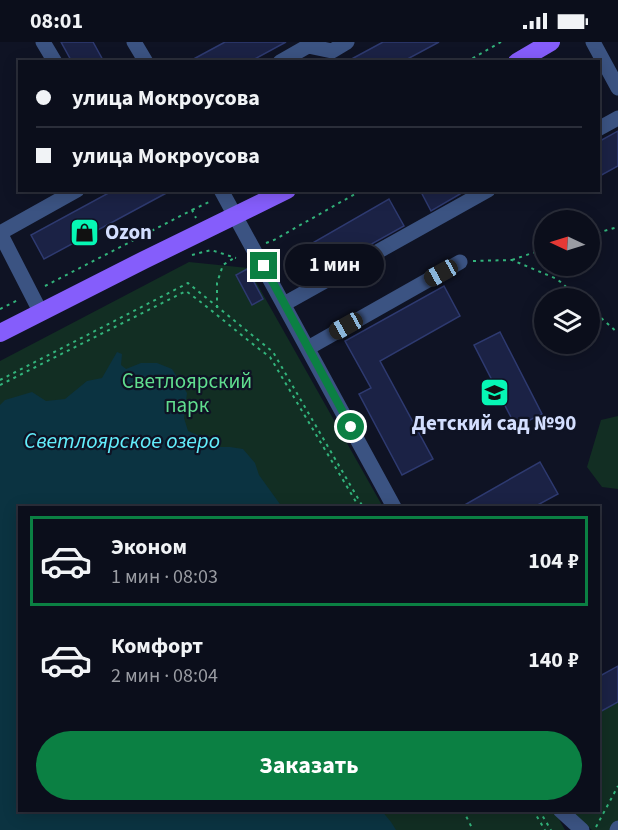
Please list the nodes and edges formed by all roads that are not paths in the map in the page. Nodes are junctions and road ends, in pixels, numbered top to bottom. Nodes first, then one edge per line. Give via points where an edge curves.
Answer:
1 (43, 42) edge
2 (134, 42) edge
3 (347, 42) edge
4 (551, 42) edge
5 (593, 42) edge
6 (318, 45) edge
7 (54, 60) edge
8 (145, 60) edge
9 (284, 60) edge
10 (520, 60) edge
11 (618, 88) edge
12 (618, 118) edge
13 (600, 128) edge
14 (74, 192) edge
15 (223, 192) edge
16 (283, 192) edge
17 (484, 192) edge
18 (236, 216) junction
19 (0, 233) edge
20 (460, 262) road end
21 (284, 304) junction
22 (41, 313) junction
23 (0, 333) edge
24 (308, 348) junction
25 (393, 506) edge
26 (562, 812) edge
27 (582, 830) edge

1 - 7 street
2 - 8 street
3 - 6 street via 332,51
4 - 10 main road
5 - 11 street
6 - 9 street via 308,46
12 - 13 street
14 - 19 street
15 - 18 street
16 - 18 main road
17 - 21 street
18 - 21 street
18 - 22 main road
19 - 22 street
20 - 24 street
21 - 24 street
22 - 23 main road
24 - 25 street
26 - 27 street

